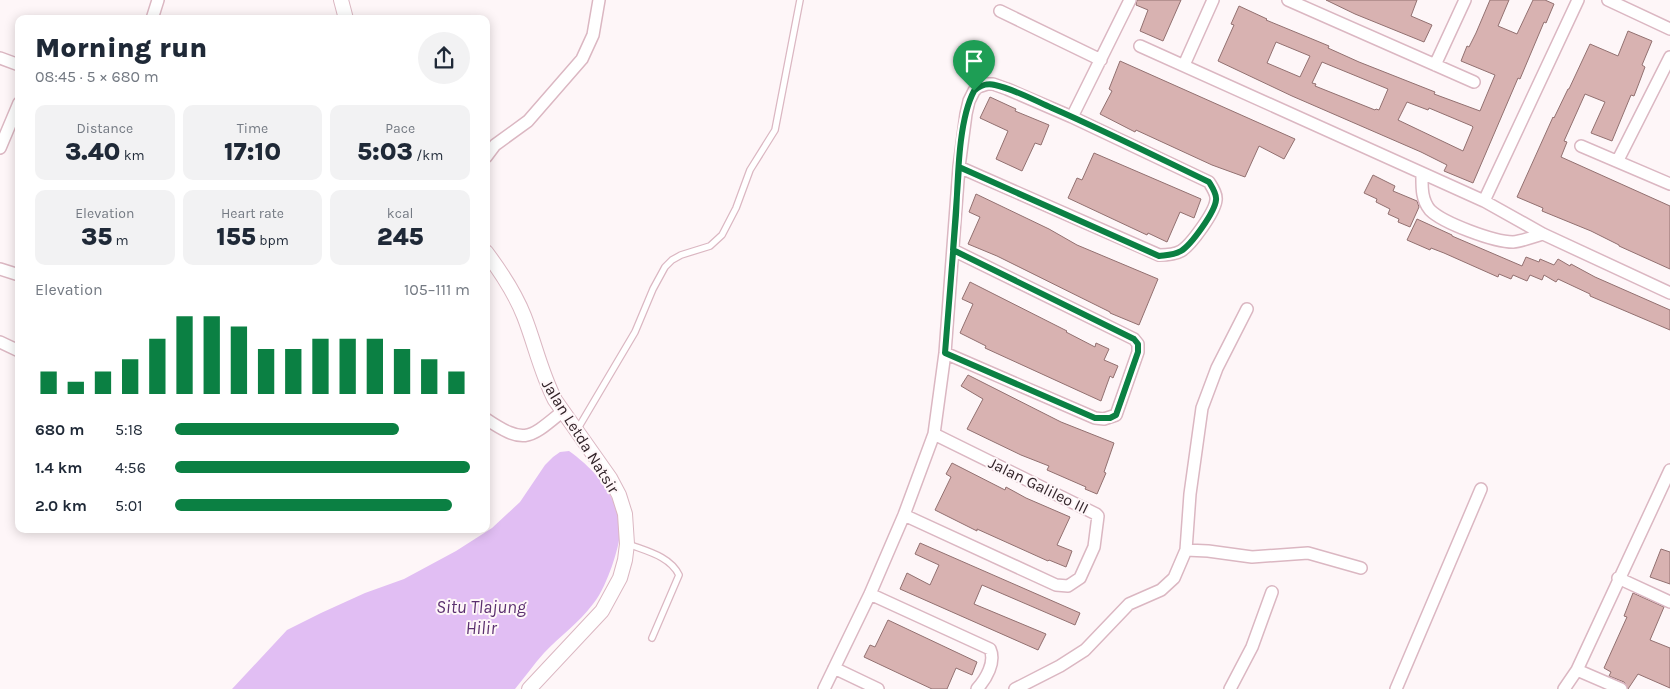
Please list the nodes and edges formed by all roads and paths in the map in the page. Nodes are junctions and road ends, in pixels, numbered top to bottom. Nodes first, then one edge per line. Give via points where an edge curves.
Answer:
1 (158, 0) edge
2 (341, 0) edge
3 (599, 0) edge
4 (800, 0) edge
5 (1130, 0) edge
6 (1213, 0) edge
7 (1288, 0) edge
8 (1465, 0) edge
9 (1578, 0) edge
10 (1608, 0) edge
11 (1000, 11) dead end
12 (153, 15) edge
13 (345, 15) edge
14 (1670, 29) edge
15 (1140, 46) dead end
16 (1670, 57) edge
17 (0, 58) edge
18 (1101, 60) junction
19 (15, 64) edge
20 (1184, 65) junction
21 (1435, 65) junction
22 (1667, 71) edge
23 (1474, 82) dead end
24 (15, 112) edge
25 (1072, 117) junction
26 (1581, 146) dead end
27 (0, 148) edge
28 (490, 152) edge
29 (1618, 160) junction
30 (959, 167) junction
31 (1422, 173) junction
32 (1670, 184) edge
33 (1484, 202) junction
34 (1543, 234) junction
35 (953, 250) junction
36 (490, 258) edge
37 (0, 269) edge
38 (15, 274) edge
39 (1670, 293) edge
40 (1247, 309) dead end
41 (0, 342) edge
42 (15, 349) edge
43 (945, 353) junction
44 (563, 411) junction
45 (490, 421) edge
46 (577, 431) junction
47 (934, 434) junction
48 (1670, 470) edge
49 (1481, 489) dead end
50 (904, 515) junction
51 (627, 544) junction
52 (1186, 550) junction
53 (1361, 568) dead end
54 (1618, 578) junction
55 (1272, 592) dead end
56 (870, 594) junction
57 (1670, 602) edge
58 (652, 638) dead end
59 (834, 668) junction
60 (1577, 670) junction
61 (529, 689) edge
62 (824, 689) edge
63 (878, 689) edge
64 (977, 689) edge
65 (1015, 689) edge
66 (1230, 689) edge
67 (1396, 689) edge
68 (1564, 689) edge
69 (1622, 689) edge

1 - 12 street
2 - 13 street
3 - 28 street via 593,35 582,59 528,121
4 - 46 lane via 775,130 750,170 736,208 722,235 710,246 672,260 665,267 635,332
5 - 18 street
6 - 20 street
7 - 21 street
8 - 21 street
9 - 33 street
10 - 14 street
11 - 18 street
15 - 20 street
16 - 22 street
17 - 19 street
18 - 25 street
20 - 31 street
21 - 23 street
22 - 29 street
24 - 27 street
25 - 30 street via 1007,88 994,84 978,87 969,101
25 - 30 street via 1209,182 1217,199 1213,210 1183,250 1159,256
26 - 29 street
29 - 32 street
30 - 35 street
31 - 33 street
31 - 34 street via 1422,193 1430,209 1443,219 1487,238 1503,241 1515,242
33 - 34 street
34 - 39 street
35 - 43 street
35 - 43 street via 1134,339 1138,352 1116,415 1104,419 1095,418
36 - 44 street, Jalan Letda Natsir via 514,295 543,376
37 - 38 street
40 - 52 street via 1217,368 1202,408
41 - 42 street
43 - 47 street
44 - 45 street via 539,431 521,437
44 - 46 street, Jalan Letda Natsir
46 - 51 street, Jalan Letda Natsir via 619,496 625,514
47 - 50 street
47 - 50 street, Jalan Galileo III via 1096,514 1094,547 1078,581 1068,586 1056,585
48 - 54 street
49 - 67 street
50 - 56 street
51 - 58 lane via 666,559 675,566 679,575
51 - 61 street, Jalan Letda Natsir via 620,578 602,611
52 - 53 street via 1252,557 1308,553
52 - 65 street via 1170,583 1151,596 1129,604 1085,650 1072,659
54 - 57 street
54 - 60 street
55 - 66 street via 1252,647
56 - 59 street
56 - 64 street via 990,649 993,660 984,682
59 - 62 street
59 - 63 street
60 - 68 street
60 - 69 street

